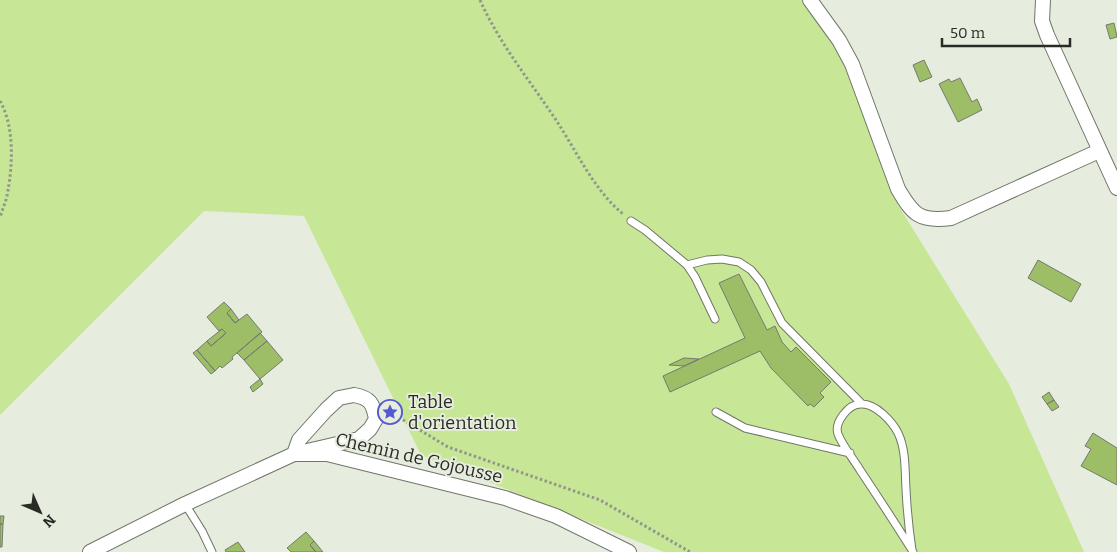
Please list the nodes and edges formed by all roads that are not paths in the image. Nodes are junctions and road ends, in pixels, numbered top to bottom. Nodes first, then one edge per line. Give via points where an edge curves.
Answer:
1 (810, 0) edge
2 (1043, 0) edge
3 (1100, 151) junction
4 (1117, 188) edge
5 (631, 221) road end
6 (687, 265) junction
7 (715, 319) dead end
8 (861, 403) junction
9 (716, 412) dead end
10 (850, 453) junction
11 (294, 454) junction
12 (184, 504) junction
13 (913, 551) edge
14 (90, 552) edge
15 (212, 552) edge
16 (630, 552) edge

1 - 3 street via 852,64 898,189 918,215 932,220 951,218
2 - 3 street via 1042,22
3 - 4 street
5 - 6 lane
6 - 7 lane
6 - 8 lane via 722,259 739,262 751,270 761,282 782,323
8 - 10 lane via 853,406 838,424 838,434
8 - 13 lane via 891,422 899,435 904,455
9 - 10 lane via 744,428
10 - 13 lane
11 - 11 street via 359,439 376,419 374,406 365,397 339,398 299,440
11 - 12 street, Chemin de Gojousse
11 - 16 street, Chemin de Gojousse via 327,454 505,498 556,516
12 - 14 street, Chemin de Gojousse
12 - 15 lane

